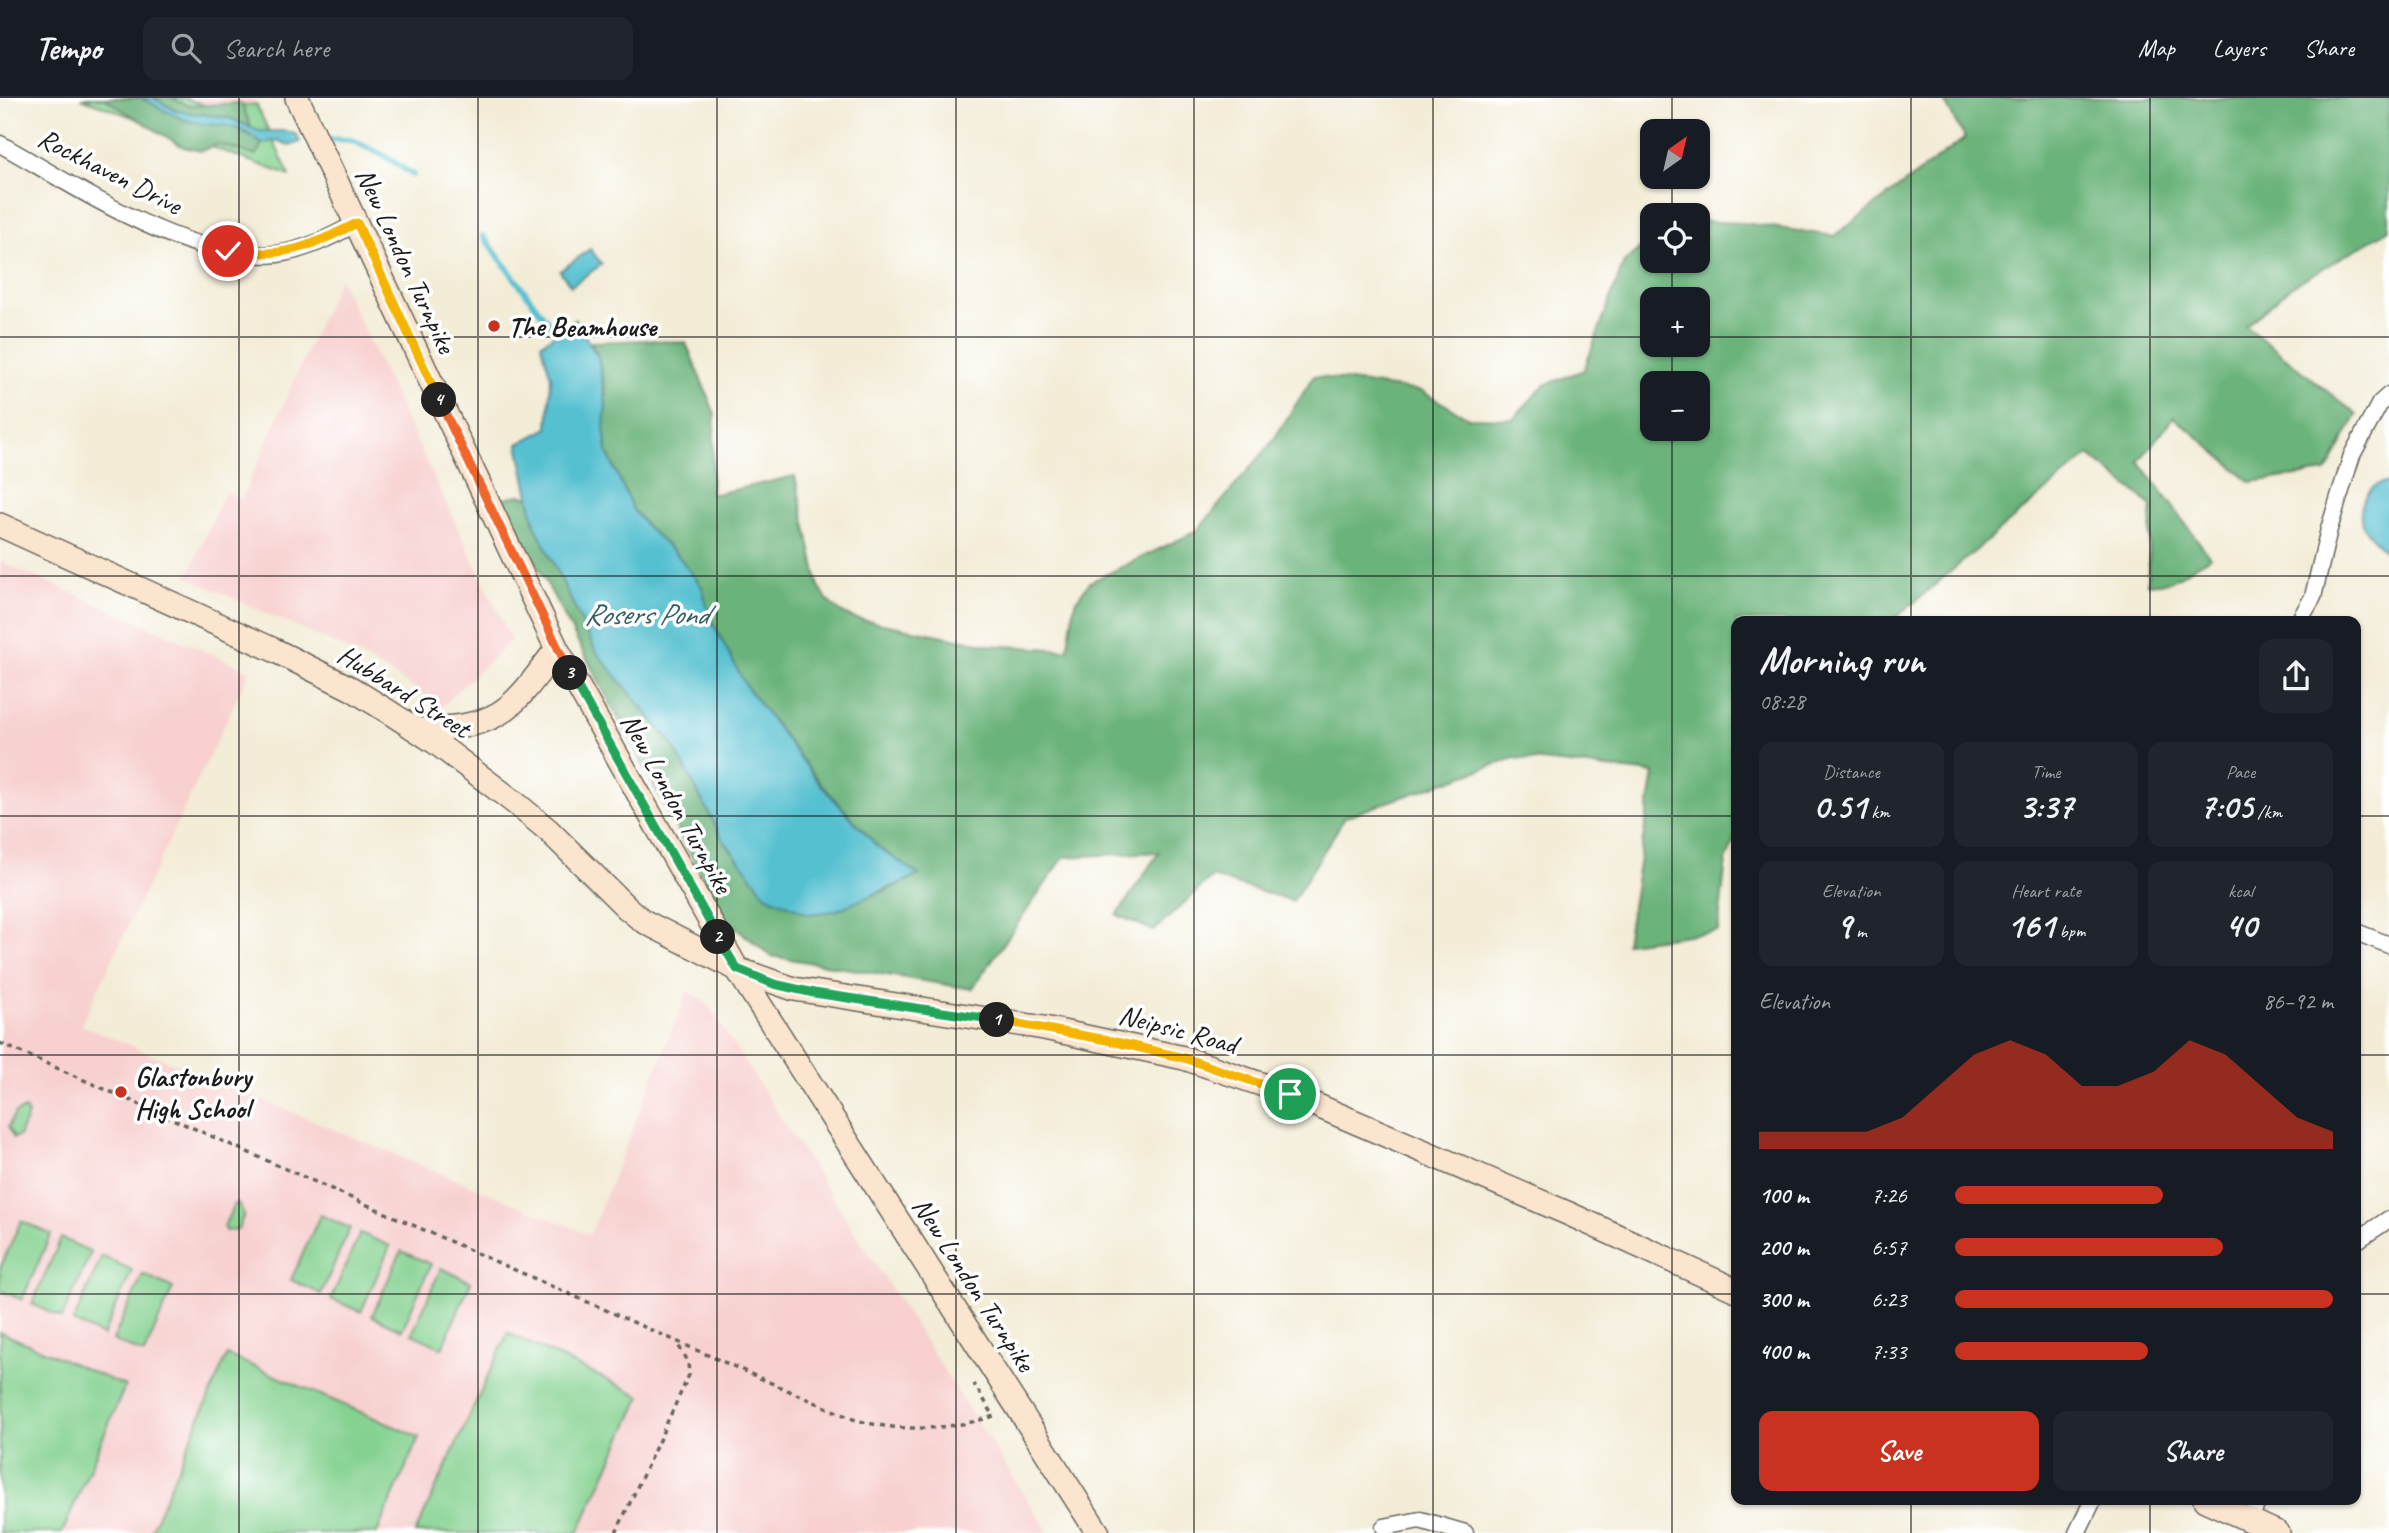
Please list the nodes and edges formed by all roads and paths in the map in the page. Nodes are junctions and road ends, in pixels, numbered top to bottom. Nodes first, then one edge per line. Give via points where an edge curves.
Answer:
1 (301, 108) edge
2 (0, 144) edge
3 (357, 223) junction
4 (2389, 395) edge
5 (0, 525) edge
6 (2302, 616) edge
7 (557, 649) junction
8 (418, 730) junction
9 (2361, 934) edge
10 (2389, 945) edge
11 (737, 969) junction
12 (0, 1043) edge
13 (2389, 1219) edge
14 (2361, 1238) edge
15 (1731, 1288) edge
16 (673, 1340) junction
17 (974, 1384) dead end
18 (2091, 1505) edge
19 (2229, 1505) edge
20 (2253, 1510) edge
21 (1384, 1527) dead end
22 (616, 1533) edge
23 (1098, 1533) edge
24 (1465, 1533) edge
25 (2077, 1533) edge
26 (2278, 1533) edge

1 - 3 street, New London Turnpike
2 - 3 street, Rockhaven Drive via 135,218 228,251 294,251
3 - 7 street, New London Turnpike
4 - 6 street via 2352,455 2313,597
5 - 8 street, Hubbard Street via 313,669
7 - 8 street via 498,714 463,726
7 - 11 street, New London Turnpike
8 - 11 street, Hubbard Street via 548,830 643,921
9 - 10 street
11 - 15 street, Neipsic Road via 794,989 1044,1028 1194,1061 1290,1094
11 - 23 street, New London Turnpike
12 - 16 path
13 - 14 street
16 - 17 path via 837,1413 883,1426 913,1429 994,1416
16 - 22 path via 685,1353 689,1375
18 - 25 street
19 - 20 street
20 - 26 street
21 - 24 street via 1420,1520

